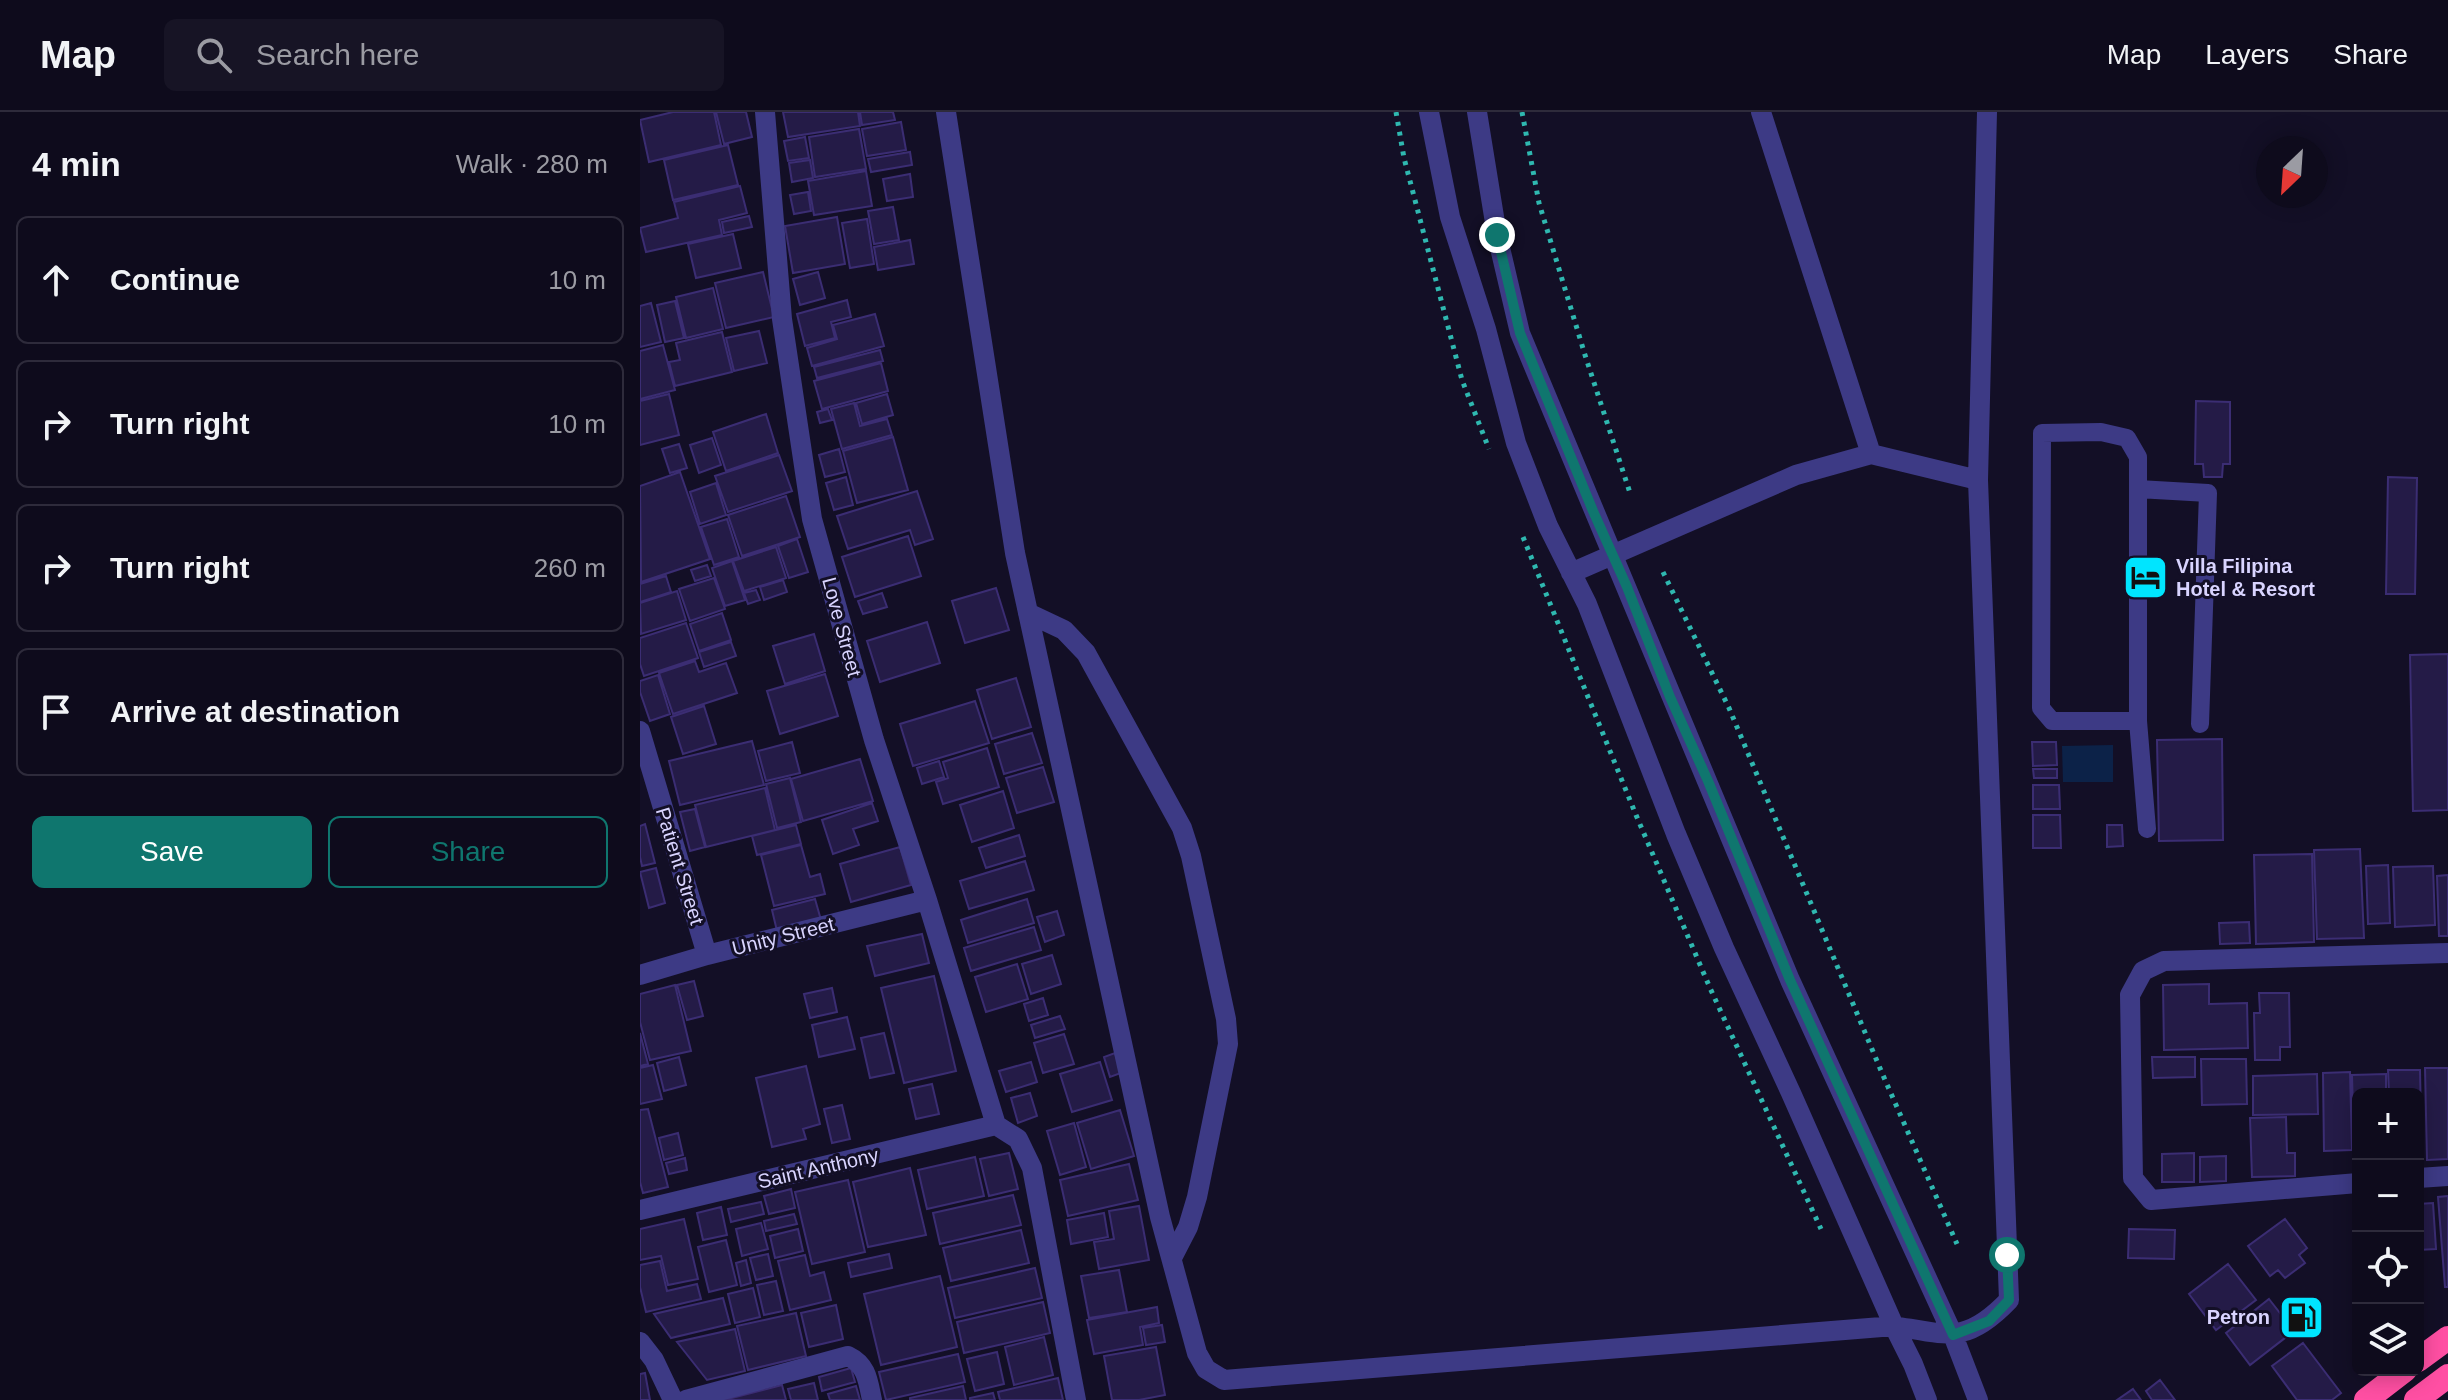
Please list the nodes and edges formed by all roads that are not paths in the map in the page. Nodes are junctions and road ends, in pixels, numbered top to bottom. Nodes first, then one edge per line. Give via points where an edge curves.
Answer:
1 (765, 112) edge
2 (946, 112) edge
3 (1429, 112) edge
4 (1477, 112) edge
5 (1761, 112) edge
6 (1987, 112) edge
7 (1871, 454) junction
8 (1978, 480) junction
9 (2138, 489) junction
10 (1613, 555) junction
11 (1571, 573) junction
12 (1028, 613) junction
13 (2138, 721) junction
14 (2200, 724) dead end
15 (640, 731) edge
16 (2147, 829) dead end
17 (927, 900) junction
18 (2448, 953) edge
19 (707, 955) junction
20 (640, 975) edge
21 (996, 1125) junction
22 (2448, 1176) edge
23 (2424, 1178) edge
24 (2352, 1183) edge
25 (640, 1210) edge
26 (1172, 1258) junction
27 (1894, 1326) junction
28 (1953, 1335) junction
29 (2448, 1338) edge
30 (640, 1342) edge
31 (2424, 1356) edge
32 (2397, 1376) edge
33 (2448, 1376) edge
34 (673, 1400) edge
35 (686, 1400) edge
36 (872, 1400) edge
37 (1076, 1400) edge
38 (1927, 1400) edge
39 (1978, 1400) edge
40 (2366, 1400) edge
41 (2416, 1400) edge

1 - 17 street, Love Street via 782,319 812,519 874,740
2 - 12 street
3 - 11 street via 1450,217 1516,443
4 - 10 street via 1520,333
5 - 7 street
6 - 8 street
7 - 8 street
7 - 10 street via 1796,475
8 - 28 street via 2009,1300 1989,1321
9 - 13 lane
9 - 13 lane via 2138,457 2127,438 2101,432 2042,433 2041,708 2052,721
9 - 14 lane via 2208,493
10 - 11 street
10 - 28 street via 1790,980
11 - 27 street via 1724,948
12 - 26 street
12 - 26 street via 1064,630 1086,653 1182,828 1191,856 1228,1044 1197,1197
13 - 16 lane
15 - 19 street, Patient Street
17 - 19 street, Unity Street
17 - 21 street, Love Street
18 - 24 street via 2164,961 2143,971 2130,995 2133,1178 2151,1200
19 - 20 street, Unity Street
21 - 25 street, Saint Anthony
21 - 37 street via 1018,1139 1032,1168
22 - 23 street
26 - 27 street via 1197,1353 1206,1369 1224,1380
27 - 28 street
27 - 38 street
28 - 39 street
29 - 31 highway
30 - 34 street
32 - 40 highway
33 - 41 highway
35 - 36 street via 848,1356 865,1371

